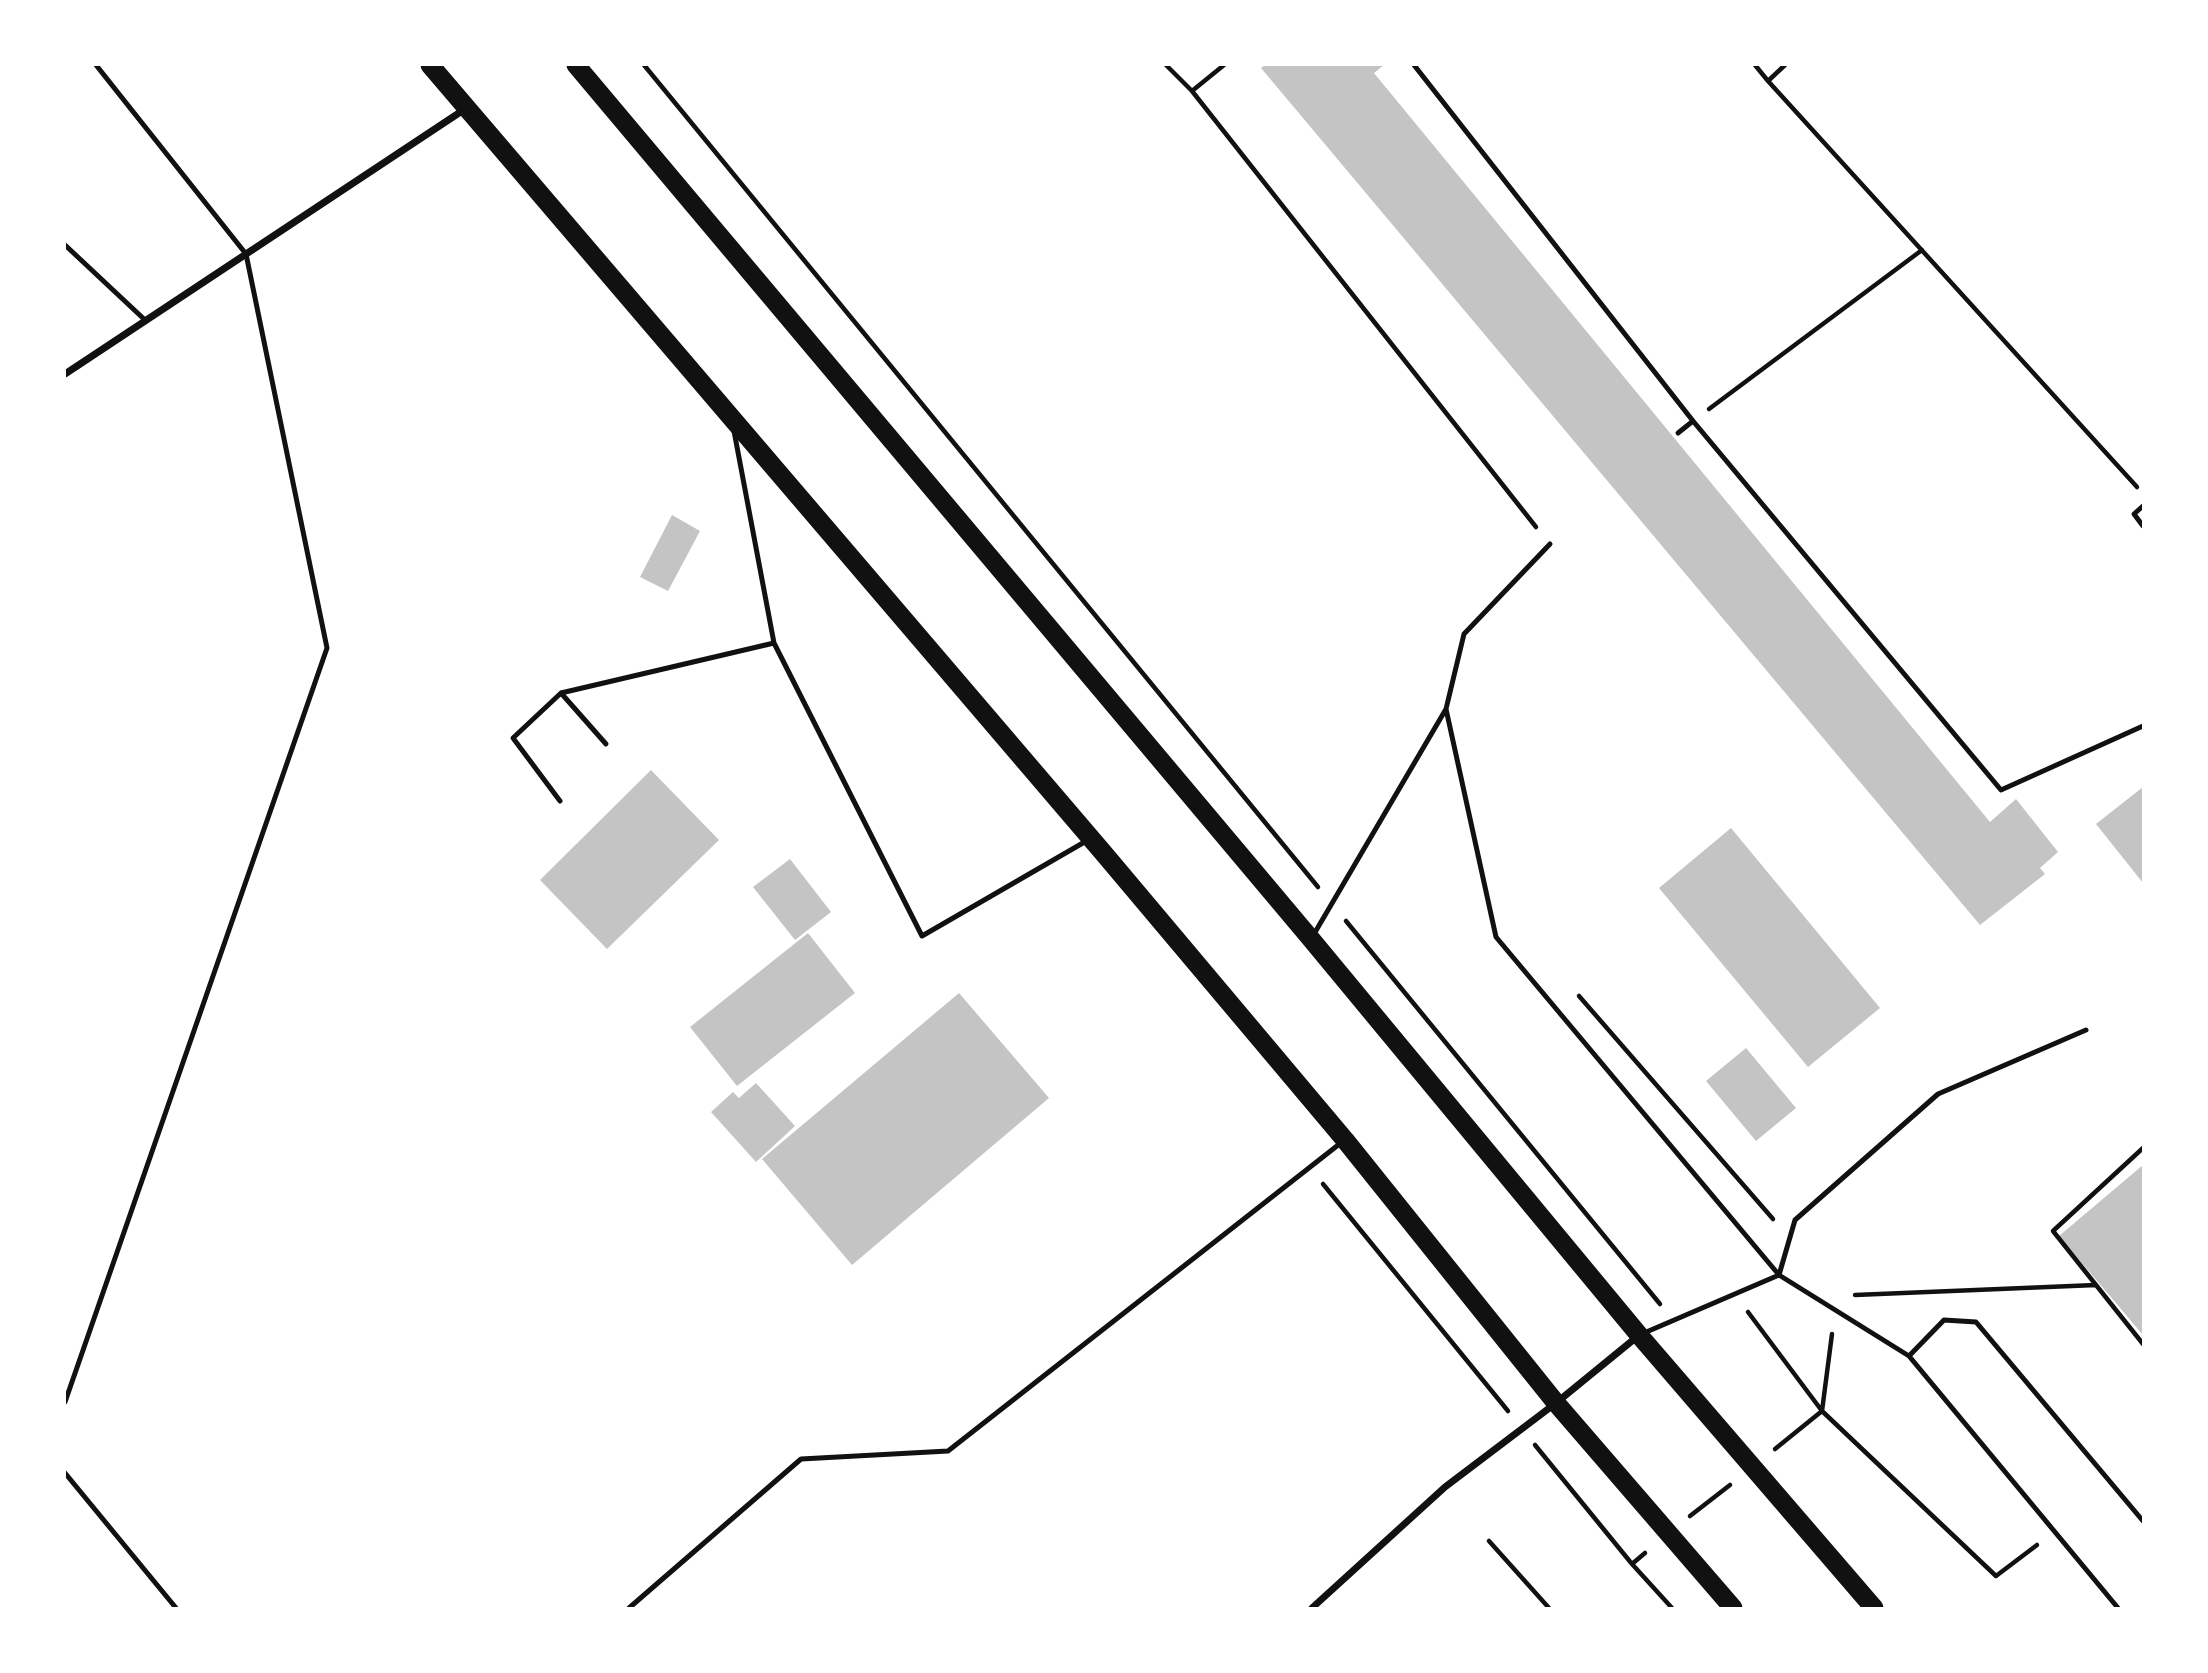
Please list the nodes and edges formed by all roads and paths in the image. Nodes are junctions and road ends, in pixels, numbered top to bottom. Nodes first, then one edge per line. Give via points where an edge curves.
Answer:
1 (96, 65) edge
2 (430, 65) edge
3 (576, 65) edge
4 (644, 65) edge
5 (1166, 65) edge
6 (1224, 65) edge
7 (1414, 65) edge
8 (1755, 65) edge
9 (1785, 65) edge
10 (1768, 81) junction
11 (1192, 90) junction
12 (466, 109) junction
13 (65, 245) edge
14 (1922, 250) junction
15 (246, 254) junction
16 (145, 320) junction
17 (65, 374) edge
18 (732, 419) junction
19 (1693, 421) junction
20 (1678, 433) dead end
21 (2143, 494) edge
22 (2143, 506) edge
23 (2143, 526) edge
24 (1550, 544) joint
25 (774, 643) junction
26 (561, 693) junction
27 (1446, 709) junction
28 (2143, 726) edge
29 (606, 744) dead end
30 (560, 801) dead end
31 (1091, 839) junction
32 (1332, 903) junction
33 (1311, 939) junction
34 (2086, 1030) dead end
35 (1345, 1140) junction
36 (2143, 1148) edge
37 (1309, 1167) junction
38 (1779, 1276) junction
39 (1835, 1311) junction
40 (1673, 1321) junction
41 (1639, 1335) junction
42 (2143, 1344) edge
43 (1909, 1356) junction
44 (65, 1402) edge
45 (1556, 1403) junction
46 (1522, 1429) junction
47 (65, 1473) edge
48 (2143, 1521) edge
49 (2054, 1531) junction
50 (1489, 1541) dead end
51 (1632, 1564) dead end
52 (176, 1608) edge
53 (629, 1608) edge
54 (1312, 1608) edge
55 (1549, 1608) edge
56 (1733, 1608) edge
57 (1874, 1608) edge
58 (2118, 1608) edge

1 - 15 lane
2 - 12 highway
3 - 33 highway
4 - 32 path
5 - 11 path
6 - 11 path
7 - 19 lane
8 - 10 path
9 - 10 path
10 - 14 path
11 - 24 path
12 - 15 street
12 - 18 highway
13 - 16 lane
14 - 19 path
14 - 21 path
15 - 16 street
15 - 44 lane via 327,648
16 - 17 street
18 - 25 lane
18 - 31 highway
19 - 20 lane
19 - 28 lane via 2001,790
22 - 23 lane via 2134,514
24 - 27 lane via 1464,634
25 - 26 lane
25 - 31 lane via 922,936
26 - 29 lane
26 - 30 lane via 513,738
27 - 32 lane
27 - 38 lane via 1496,937
31 - 35 highway
32 - 33 lane
32 - 40 path
33 - 41 highway
34 - 38 lane via 1938,1094 1795,1220
35 - 37 lane
35 - 45 highway
36 - 42 path via 2053,1231
37 - 46 path
37 - 53 lane via 947,1451 801,1460
38 - 39 lane
38 - 40 lane
39 - 43 lane
39 - 49 path via 1822,1411 1996,1576
40 - 41 lane
41 - 45 street
41 - 57 highway
43 - 48 lane via 1944,1320 1976,1321
43 - 49 lane
45 - 46 street
45 - 56 highway
46 - 51 path
46 - 54 street via 1445,1487
47 - 52 lane
49 - 58 lane
50 - 55 path

